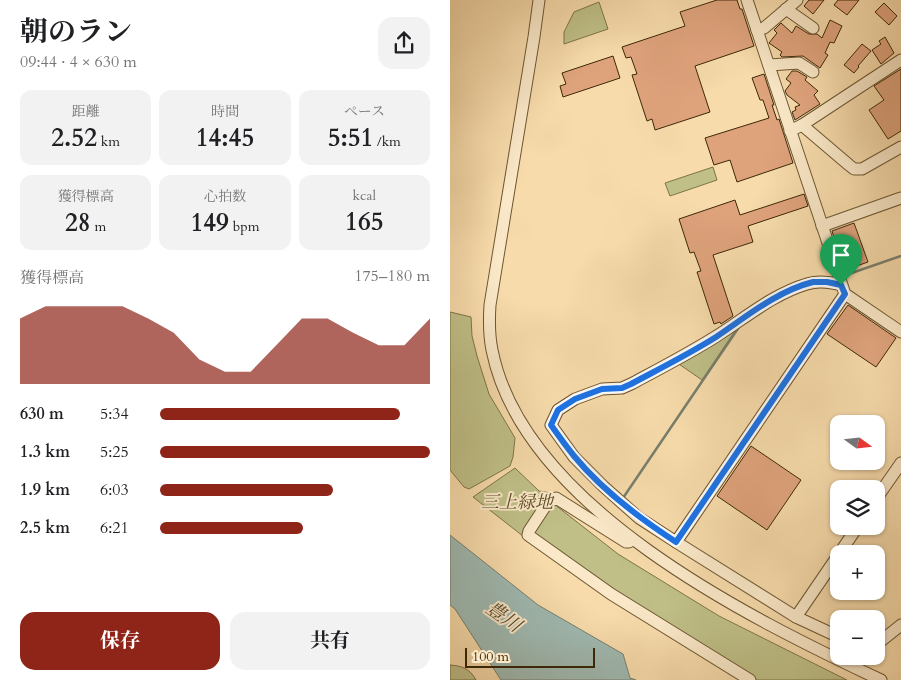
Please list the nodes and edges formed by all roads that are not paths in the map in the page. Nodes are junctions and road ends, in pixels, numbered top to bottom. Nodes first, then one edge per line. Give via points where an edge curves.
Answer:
1 (539, 0) edge
2 (747, 0) edge
3 (797, 0) edge
4 (786, 9) junction
5 (812, 28) dead end
6 (757, 30) junction
7 (901, 60) edge
8 (769, 66) junction
9 (813, 72) dead end
10 (802, 125) junction
11 (790, 131) junction
12 (901, 147) edge
13 (901, 198) edge
14 (822, 226) junction
15 (843, 289) junction
16 (901, 332) edge
17 (901, 463) edge
18 (885, 486) edge
19 (633, 540) junction
20 (676, 542) junction
21 (830, 567) edge
22 (796, 618) junction
23 (901, 625) edge
24 (830, 633) edge
25 (885, 638) edge
26 (750, 680) edge
27 (881, 680) edge

1 - 19 street via 490,304 492,351 514,410 538,448 582,495
2 - 6 street
3 - 4 street
4 - 5 street
4 - 6 street
6 - 8 street
7 - 10 street
8 - 9 street via 799,63
8 - 11 street
10 - 11 street
10 - 12 street via 857,169
11 - 14 street
13 - 14 street
14 - 15 street
15 - 16 street
15 - 20 street
15 - 20 street via 820,281 805,284 767,302 714,338 631,384 586,394 558,410 551,425 574,457 640,518
17 - 18 street
19 - 26 street via 626,542 556,498 548,502 528,535 610,594
19 - 27 street via 698,584 778,629
20 - 22 street
21 - 22 street
22 - 24 street
23 - 25 street

